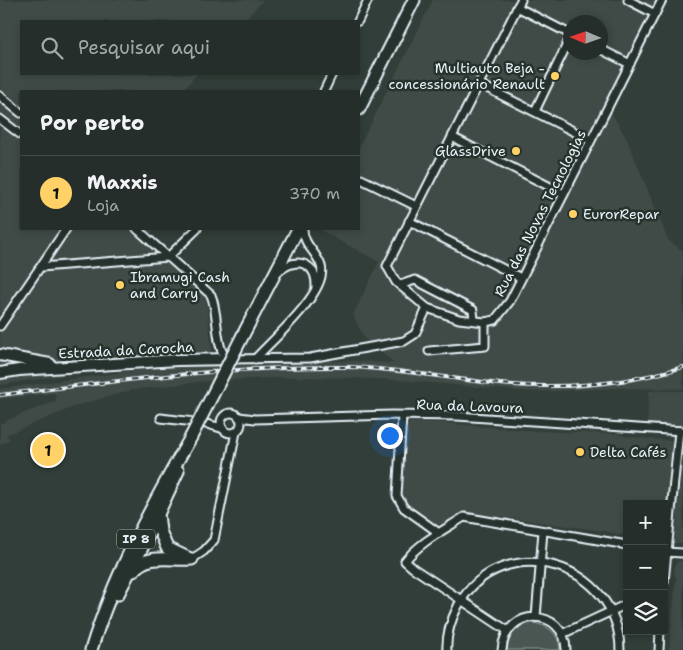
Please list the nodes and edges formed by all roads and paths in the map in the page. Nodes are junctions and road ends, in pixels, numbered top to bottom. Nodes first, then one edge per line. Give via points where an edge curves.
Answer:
1 (368, 0) edge
2 (414, 0) edge
3 (628, 0) edge
4 (662, 0) edge
5 (519, 3) edge
6 (655, 14) junction
7 (358, 20) edge
8 (563, 30) edge
9 (563, 53) edge
10 (608, 53) edge
11 (630, 64) junction
12 (332, 75) edge
13 (479, 84) junction
14 (324, 90) edge
15 (0, 96) edge
16 (360, 107) edge
17 (20, 112) edge
18 (535, 112) junction
19 (0, 119) edge
20 (20, 134) edge
21 (452, 137) junction
22 (591, 140) junction
23 (361, 179) dead end
24 (564, 194) junction
25 (416, 206) junction
26 (409, 221) junction
27 (65, 230) edge
28 (138, 230) edge
29 (196, 230) edge
30 (297, 230) edge
31 (303, 230) edge
32 (168, 257) junction
33 (41, 267) junction
34 (273, 276) junction
35 (521, 278) junction
36 (400, 285) junction
37 (316, 290) junction
38 (427, 308) junction
39 (474, 320) junction
40 (486, 322) junction
41 (0, 326) edge
42 (429, 352) dead end
43 (0, 355) edge
44 (22, 359) junction
45 (234, 359) junction
46 (255, 359) junction
47 (0, 361) edge
48 (66, 368) junction
49 (19, 370) junction
50 (0, 373) edge
51 (402, 416) junction
52 (239, 417) junction
53 (161, 418) dead end
54 (222, 419) junction
55 (255, 419) junction
56 (210, 424) junction
57 (241, 425) junction
58 (222, 428) junction
59 (681, 431) edge
60 (236, 432) junction
61 (228, 433) junction
62 (232, 449) junction
63 (153, 516) junction
64 (543, 531) junction
65 (439, 533) junction
66 (140, 542) junction
67 (623, 545) edge
68 (666, 545) edge
69 (668, 552) edge
70 (165, 553) junction
71 (683, 553) edge
72 (192, 559) joint
73 (541, 562) junction
74 (125, 582) junction
75 (461, 600) junction
76 (623, 606) edge
77 (612, 611) junction
78 (536, 617) junction
79 (508, 631) junction
80 (562, 634) junction
81 (660, 635) edge
82 (92, 648) edge
83 (446, 650) edge
84 (502, 650) edge
85 (566, 650) edge
86 (620, 650) edge
87 (659, 650) edge

1 - 7 street
2 - 16 main road
3 - 6 street
4 - 6 street, Rua das Novas Tecnologias
5 - 8 street
5 - 13 street
6 - 11 street, Rua das Novas Tecnologias
9 - 18 street
10 - 11 street
11 - 22 street, Rua das Novas Tecnologias
12 - 14 street
13 - 18 street
13 - 21 street
15 - 17 street
18 - 22 street
19 - 20 street
21 - 24 street
21 - 25 street
22 - 24 street, Rua das Novas Tecnologias
23 - 25 street
24 - 35 street, Rua das Novas Tecnologias
25 - 26 street
26 - 35 street
26 - 36 street via 387,266
27 - 33 street
28 - 32 street
29 - 32 street
30 - 34 main road, IP 8
31 - 37 street via 306,244 321,266
32 - 33 street
32 - 45 street via 210,295 223,353
33 - 41 street
34 - 37 street via 292,263 305,264 314,274
34 - 63 main road, IP 8, bridge via 165,483
35 - 40 street, Rua das Novas Tecnologias via 510,301 495,320
36 - 38 street
36 - 39 street via 415,280 473,310
37 - 46 street via 307,304
38 - 39 street via 459,319
38 - 46 street via 415,334 404,341 317,357
39 - 40 street
40 - 42 street via 485,346
43 - 44 street
44 - 48 street
44 - 49 street
45 - 46 street
45 - 48 street, Estrada da Carocha
47 - 49 street
48 - 49 street, Estrada da Carocha
49 - 50 street, Estrada da Carocha
51 - 55 street, Rua da Lavoura
51 - 59 street, Rua da Lavoura via 457,416
51 - 65 street via 398,496 404,508
52 - 54 street via 231,413
52 - 55 street
52 - 57 street
53 - 56 street
54 - 56 street
54 - 58 street
55 - 57 street
56 - 58 street
57 - 60 street
58 - 61 street
59 - 68 street
60 - 61 street
60 - 62 street
61 - 62 street
62 - 72 street via 214,540
63 - 66 main road, IP 8
63 - 70 main road
64 - 65 street via 464,517
64 - 67 street
64 - 73 street
65 - 75 street via 405,561
66 - 70 main road via 151,539
66 - 74 main road, IP 8
66 - 82 main road, IP 8 via 110,594
69 - 71 street
70 - 72 main road
70 - 74 main road via 137,566
73 - 75 street via 518,564 496,571 483,578
73 - 77 street via 563,567 583,578 600,593
73 - 78 street
74 - 82 main road, IP 8
75 - 79 street
75 - 83 street via 449,628
76 - 77 street
77 - 80 street
77 - 86 street
78 - 79 street via 523,619
78 - 80 street via 554,624
79 - 84 street
80 - 85 street
81 - 87 street

